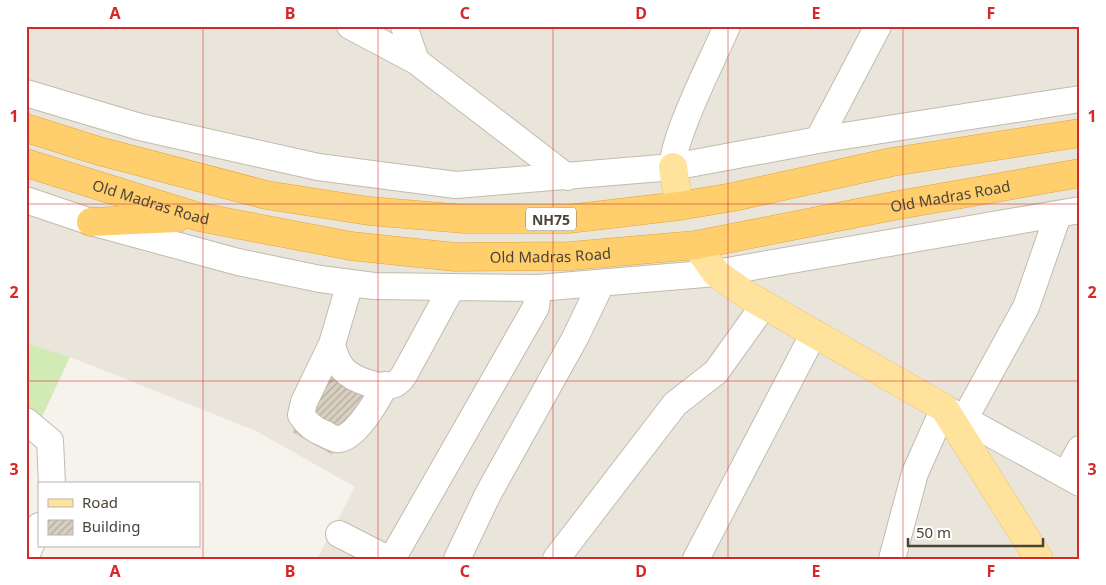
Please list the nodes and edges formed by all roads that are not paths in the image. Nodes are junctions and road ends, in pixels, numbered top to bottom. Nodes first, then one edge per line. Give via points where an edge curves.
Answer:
1 (350, 26) edge
2 (404, 26) edge
3 (727, 26) edge
4 (878, 26) edge
5 (416, 60) junction
6 (26, 93) edge
7 (1080, 99) edge
8 (26, 128) edge
9 (1080, 133) edge
10 (818, 140) junction
11 (26, 163) edge
12 (673, 167) junction
13 (1080, 173) edge
14 (568, 178) junction
15 (26, 200) edge
16 (679, 206) junction
17 (1069, 212) edge
18 (199, 217) junction
19 (91, 222) junction
20 (696, 245) junction
21 (716, 274) junction
22 (350, 283) junction
23 (601, 284) junction
24 (452, 287) junction
25 (538, 288) junction
26 (764, 305) junction
27 (814, 333) junction
28 (332, 344) junction
29 (385, 386) junction
30 (955, 413) junction
31 (26, 421) edge
32 (1080, 449) edge
33 (1073, 479) edge
34 (52, 482) edge
35 (38, 528) edge
36 (339, 534) dead end
37 (26, 556) edge
38 (390, 559) edge
39 (458, 559) edge
40 (556, 559) edge
41 (696, 559) edge
42 (892, 559) edge
43 (1039, 559) edge

1 - 5 street
2 - 5 street
3 - 12 street via 690,110 672,158
4 - 10 street
5 - 14 street
6 - 14 street via 140,127 318,167 456,185
7 - 10 street
8 - 16 highway, NH75 via 100,151 266,194 369,212 465,219 568,219
9 - 16 highway, NH75 via 892,162 733,198
10 - 12 street
11 - 18 highway, Old Madras Road
12 - 14 street
12 - 16 main road
13 - 20 highway, Old Madras Road
15 - 19 street
17 - 21 street
17 - 30 street via 1026,307
18 - 19 highway
18 - 20 highway, Old Madras Road via 351,246 455,258 570,256
19 - 22 street via 238,262
20 - 21 main road
21 - 23 street
21 - 26 main road
22 - 24 street
22 - 28 street
23 - 25 street
23 - 39 street via 575,338 488,494
24 - 25 street
24 - 29 street via 404,376
25 - 38 street via 536,307
26 - 27 main road
26 - 40 street via 716,372 676,404
27 - 30 main road
27 - 41 street
28 - 29 street via 335,358 344,370 361,380
28 - 29 street via 304,402 301,415 307,424 336,439 344,438 373,408
30 - 33 street
30 - 42 street via 916,473
30 - 43 main road
31 - 34 street via 50,441
32 - 33 street
35 - 37 street
36 - 38 street

